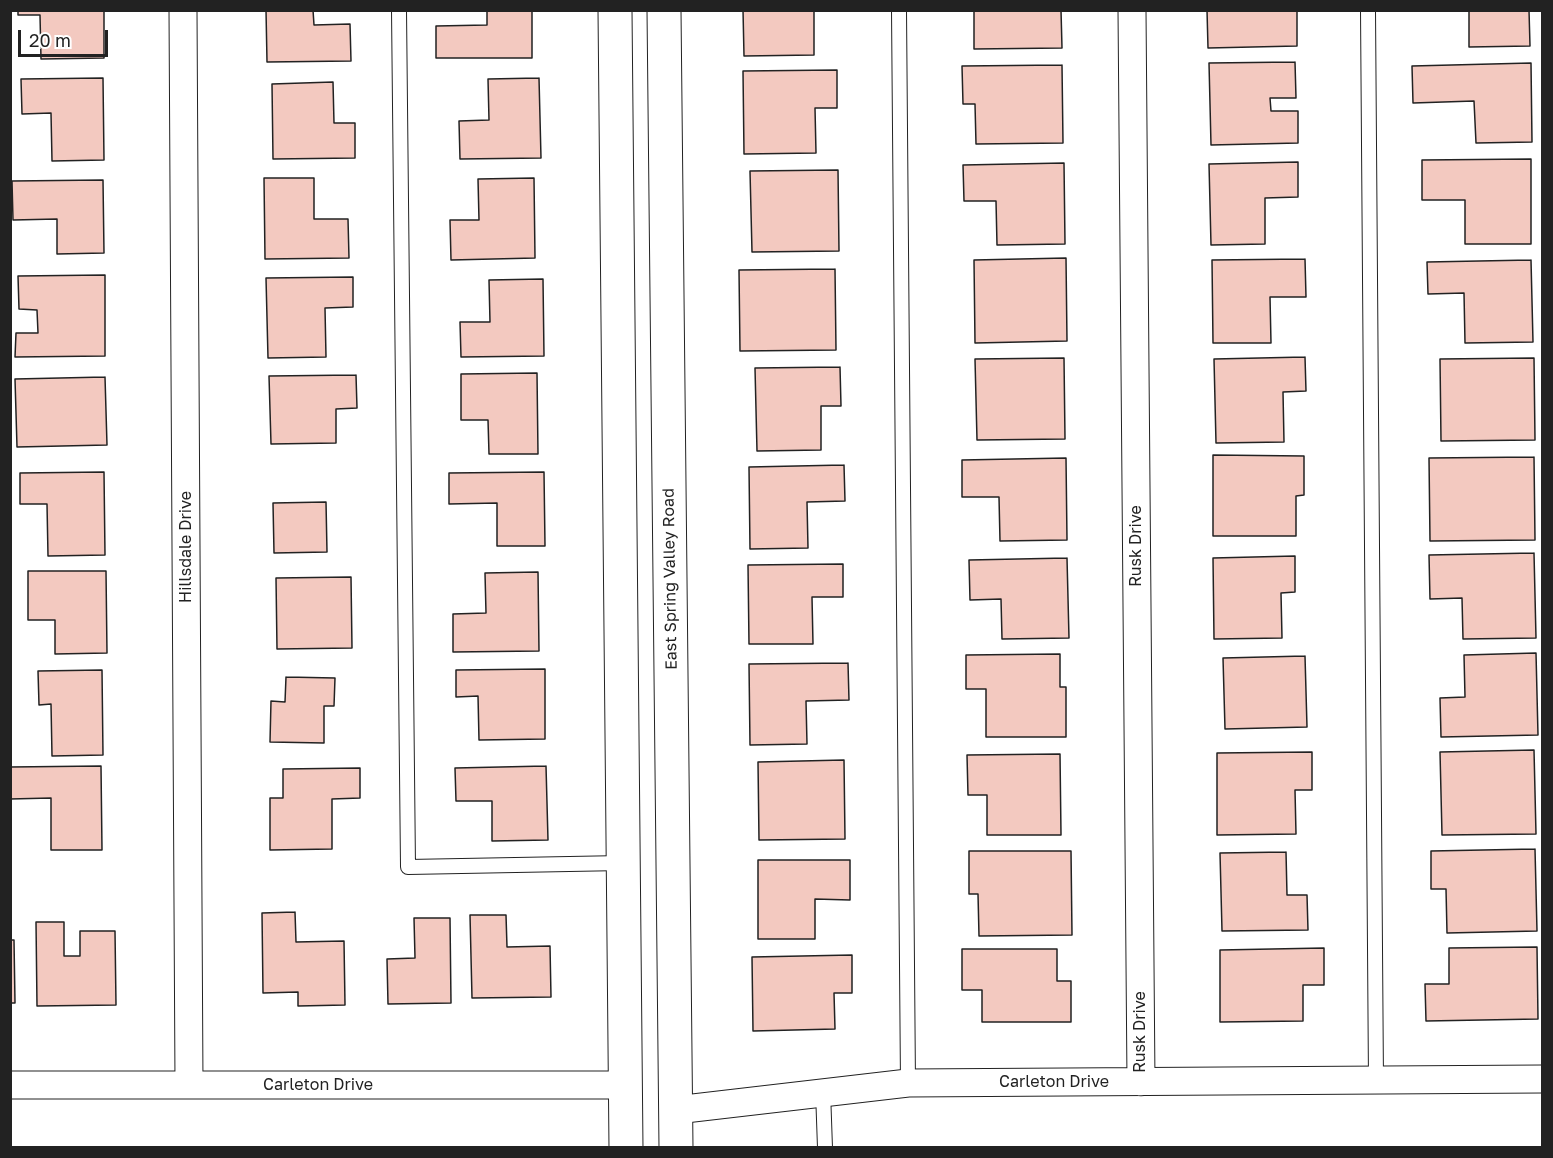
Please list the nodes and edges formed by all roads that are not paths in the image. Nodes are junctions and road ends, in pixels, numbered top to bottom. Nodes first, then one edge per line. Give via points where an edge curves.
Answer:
1 (183, 10) edge
2 (399, 10) edge
3 (615, 10) edge
4 (664, 10) edge
5 (899, 10) edge
6 (1132, 10) edge
7 (1368, 10) edge
8 (623, 862) junction
9 (1542, 1079) edge
10 (1376, 1080) junction
11 (1141, 1082) junction
12 (908, 1083) junction
13 (189, 1084) junction
14 (10, 1085) edge
15 (625, 1085) junction
16 (823, 1091) junction
17 (676, 1110) junction
18 (626, 1145) edge
19 (676, 1148) edge
20 (825, 1148) edge

1 - 13 street, Hillsdale Drive
2 - 8 lane via 408,867
3 - 8 street
4 - 17 street, East Spring Valley Road
5 - 12 lane
6 - 11 street, Rusk Drive
7 - 10 lane
8 - 15 street
9 - 10 street, Carleton Drive
10 - 11 street, Carleton Drive
11 - 12 street, Carleton Drive
12 - 16 street, Carleton Drive
13 - 14 street, Carleton Drive
13 - 15 street, Carleton Drive
15 - 18 street
16 - 17 street, Carleton Drive
16 - 20 lane
17 - 18 street
17 - 19 street, East Spring Valley Road

